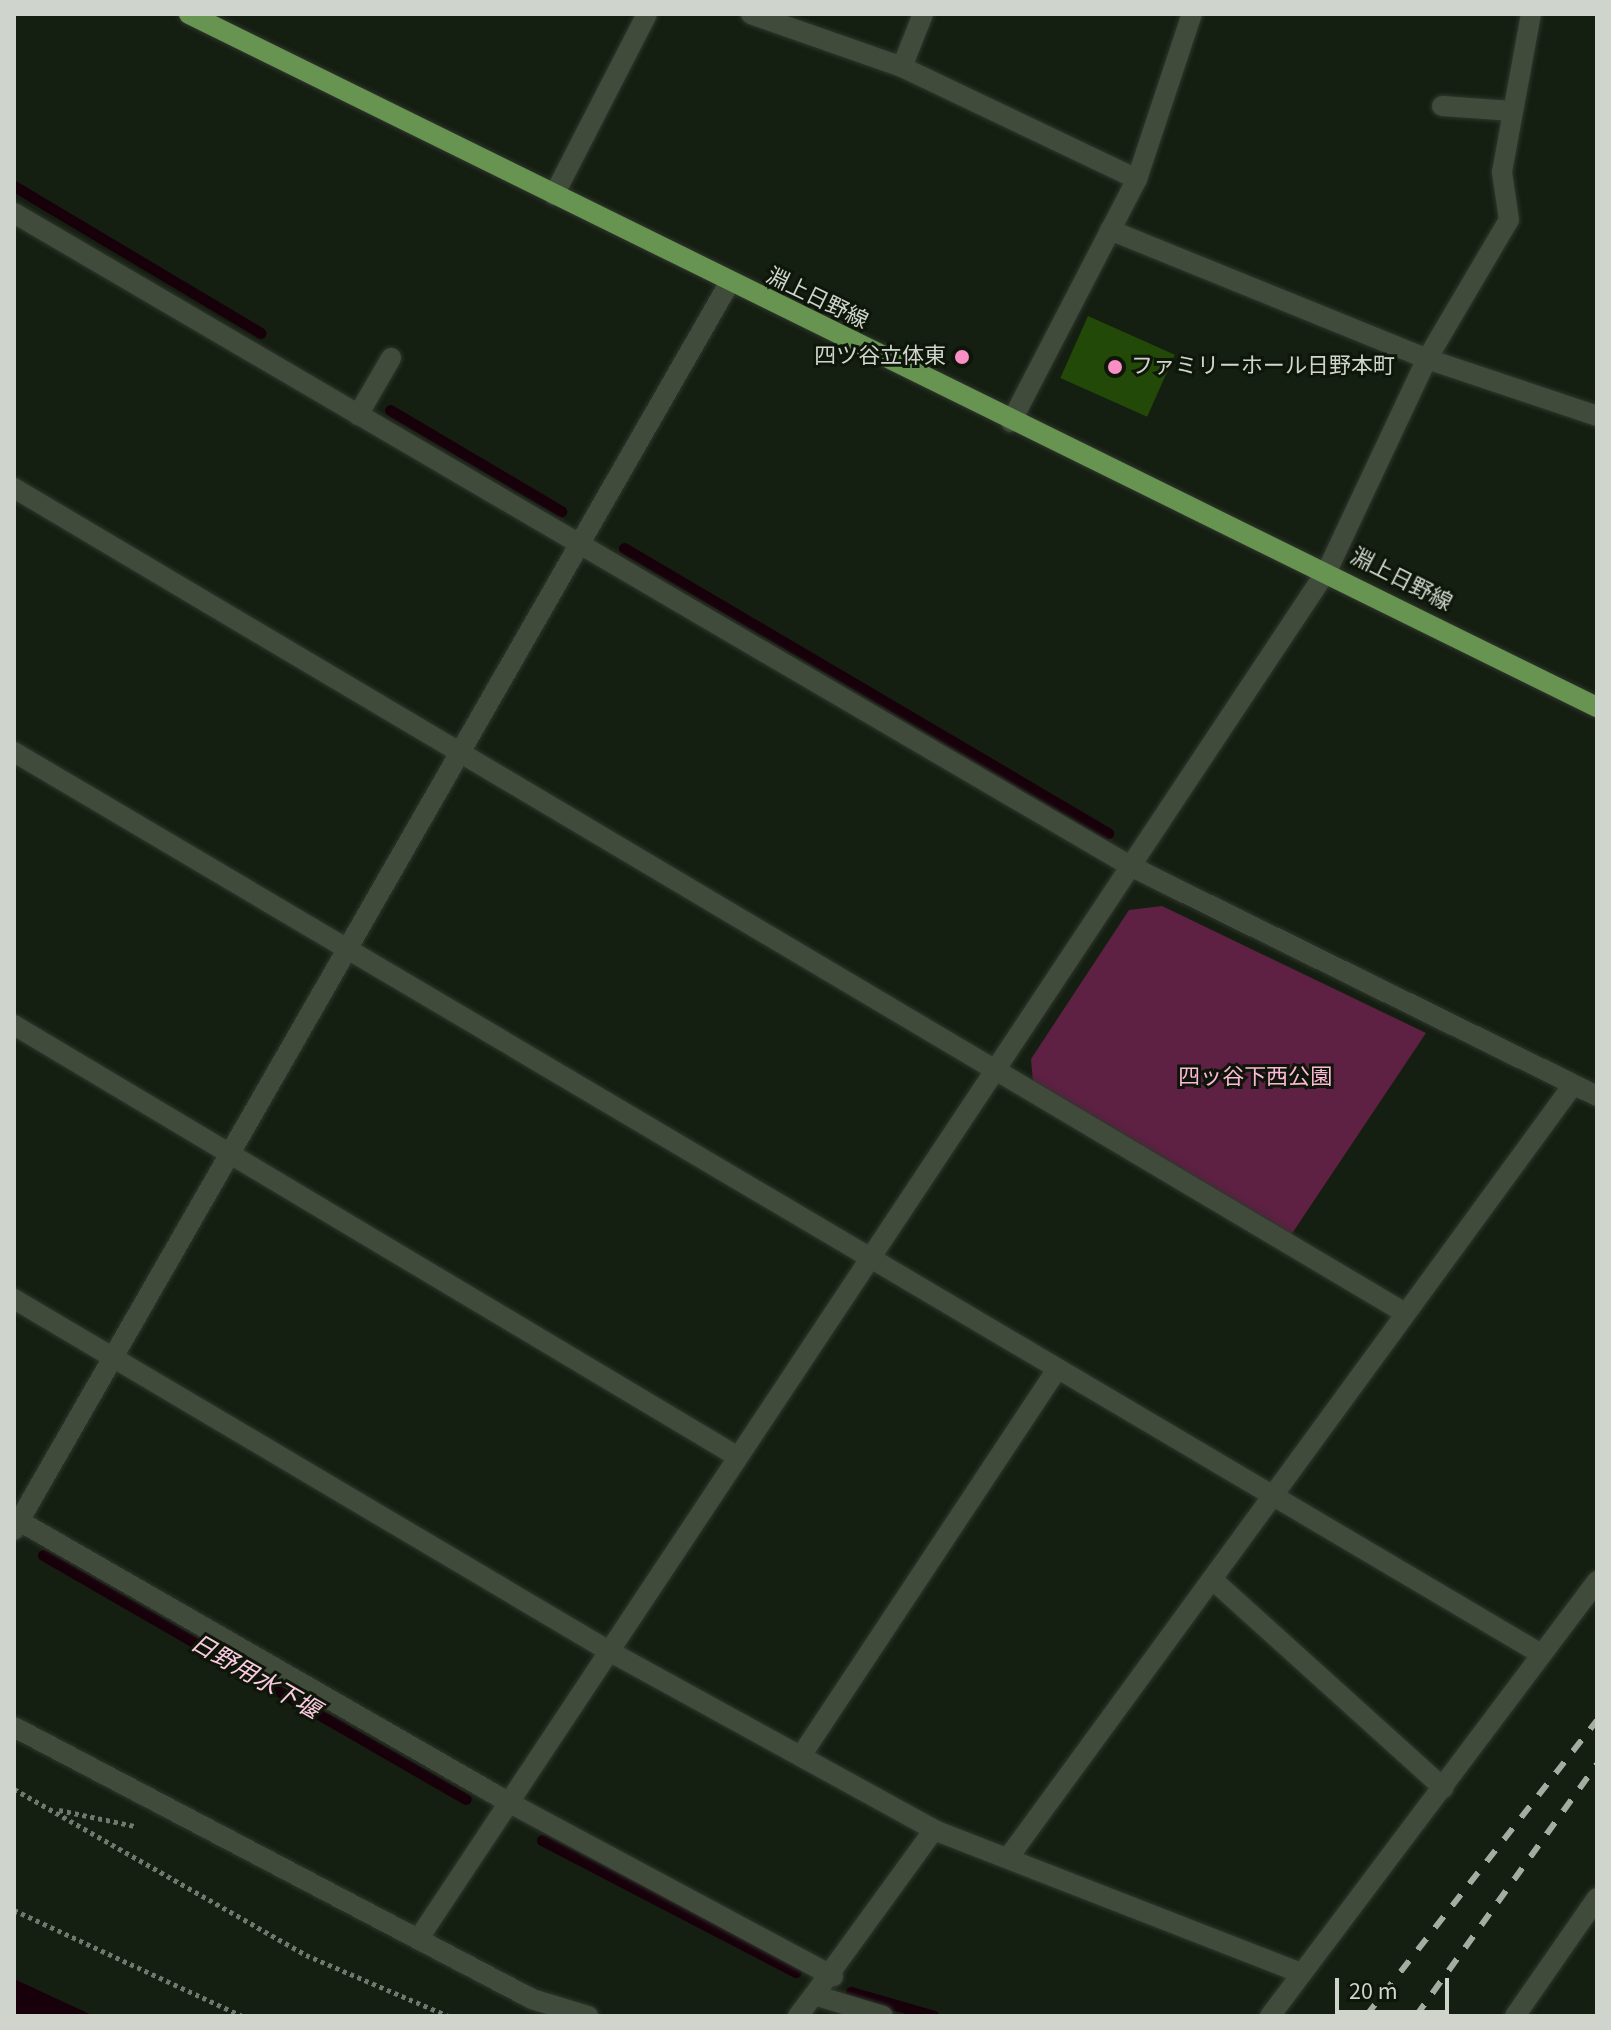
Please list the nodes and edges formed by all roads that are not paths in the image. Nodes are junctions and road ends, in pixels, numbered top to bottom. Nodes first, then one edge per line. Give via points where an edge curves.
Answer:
1 (189, 14) edge
2 (647, 14) edge
3 (751, 14) edge
4 (923, 14) edge
5 (1192, 14) edge
6 (1531, 14) edge
7 (902, 67) junction
8 (1442, 106) dead end
9 (1511, 111) junction
10 (1137, 179) junction
11 (554, 195) junction
12 (14, 213) edge
13 (1110, 230) junction
14 (730, 282) junction
15 (391, 358) dead end
16 (1427, 359) junction
17 (358, 415) junction
18 (1597, 416) edge
19 (1011, 422) junction
20 (14, 488) edge
21 (579, 545) junction
22 (1328, 569) junction
23 (1597, 707) edge
24 (14, 752) edge
25 (460, 753) junction
26 (1130, 866) junction
27 (348, 948) junction
28 (14, 1025) edge
29 (995, 1070) junction
30 (1573, 1085) junction
31 (1597, 1096) edge
32 (230, 1154) junction
33 (871, 1257) junction
34 (14, 1299) edge
35 (1405, 1313) junction
36 (113, 1357) junction
37 (1057, 1369) junction
38 (738, 1457) junction
39 (1274, 1494) junction
40 (16, 1523) edge
41 (1212, 1579) junction
42 (1597, 1581) edge
43 (609, 1651) junction
44 (1541, 1654) junction
45 (14, 1727) edge
46 (801, 1756) junction
47 (1443, 1788) junction
48 (508, 1802) junction
49 (934, 1830) junction
50 (1008, 1858) junction
51 (1597, 1898) edge
52 (419, 1938) junction
53 (1301, 1973) junction
54 (833, 1976) junction
55 (814, 1995) junction
56 (588, 2016) edge
57 (798, 2016) edge
58 (883, 2016) edge
59 (1270, 2016) edge
60 (1515, 2016) edge

1 - 11 main road, 淵上日野線
2 - 11 street
3 - 7 street
4 - 7 street
5 - 10 street
6 - 9 street
7 - 10 street
8 - 9 street
9 - 16 street via 1502,172 1509,220
10 - 13 street
11 - 14 main road, 淵上日野線
12 - 17 street
13 - 16 street
13 - 19 street
14 - 19 main road, 淵上日野線
14 - 21 street
15 - 17 street
16 - 18 street
16 - 22 street
17 - 21 street
19 - 22 main road, 淵上日野線
20 - 25 street
21 - 25 street
21 - 26 street
22 - 23 main road, 淵上日野線
22 - 26 street
24 - 27 street
25 - 27 street
25 - 29 street
26 - 29 street
26 - 30 street
27 - 32 street
27 - 33 street
28 - 32 street
29 - 33 street
29 - 35 street
30 - 31 street
30 - 35 street
32 - 36 street
32 - 38 street
33 - 37 street
33 - 38 street
34 - 36 street
35 - 39 street
36 - 40 street
36 - 43 street
37 - 39 street
37 - 46 street
38 - 43 street
39 - 41 street
39 - 44 street
40 - 48 street
41 - 47 street
41 - 50 street
42 - 44 street
43 - 46 street
43 - 48 street
44 - 47 street
45 - 52 street
46 - 49 street
47 - 53 street
48 - 52 street
48 - 54 street
49 - 50 street
49 - 54 street
50 - 53 street
51 - 60 street
52 - 56 street via 532,1999
53 - 59 street
54 - 55 street
55 - 57 street
55 - 58 street

